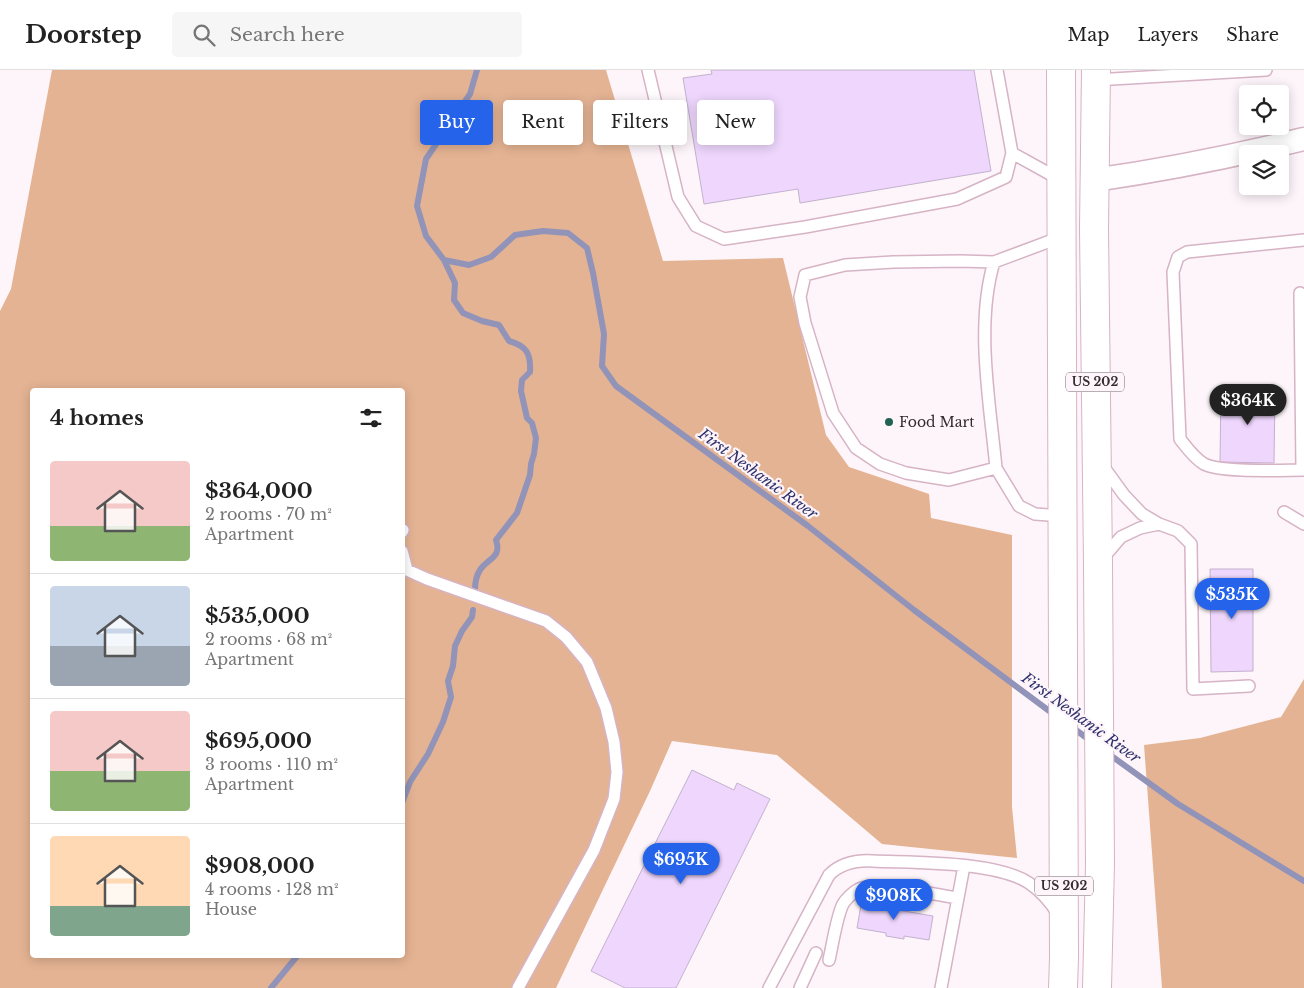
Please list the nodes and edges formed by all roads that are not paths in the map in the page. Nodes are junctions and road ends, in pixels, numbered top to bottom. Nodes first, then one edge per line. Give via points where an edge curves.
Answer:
1 (648, 70) edge
2 (997, 70) edge
3 (1061, 70) edge
4 (1266, 70) edge
5 (1159, 73) edge
6 (1095, 75) edge
7 (1304, 139) edge
8 (1012, 153) junction
9 (1060, 180) junction
10 (1094, 180) junction
11 (1060, 237) junction
12 (1304, 240) edge
13 (994, 262) junction
14 (1300, 292) dead end
15 (1096, 453) junction
16 (996, 468) junction
17 (1303, 470) edge
18 (1284, 512) dead end
19 (1062, 516) junction
20 (1159, 524) junction
21 (1304, 524) edge
22 (405, 562) edge
23 (1098, 564) junction
24 (1249, 686) dead end
25 (964, 866) junction
26 (958, 898) junction
27 (1064, 922) junction
28 (816, 953) dead end
29 (829, 960) dead end
30 (941, 986) edge
31 (518, 988) edge
32 (769, 988) edge
33 (800, 988) edge
34 (1063, 988) edge
35 (1097, 988) edge

1 - 8 lane via 678,198 696,226 724,239 805,228 957,199 1006,177
2 - 8 lane
3 - 9 highway, US 202
4 - 5 lane
5 - 6 lane
6 - 10 highway, US 202
7 - 10 street via 1193,164
8 - 9 lane
9 - 11 highway, US 202
10 - 15 highway, US 202
11 - 13 lane
11 - 19 highway, US 202
12 - 17 lane via 1187,252 1178,257 1173,272 1180,439 1204,464 1218,469
13 - 16 lane via 987,283 985,312 986,366
13 - 16 lane via 845,265 805,275 800,297 804,323 833,413 856,448 880,464 906,474 950,480
14 - 17 lane
15 - 20 lane via 1124,495 1142,514
15 - 23 highway, US 202
16 - 19 lane via 1019,506 1035,514
18 - 21 lane
19 - 27 highway, US 202
20 - 23 lane via 1121,537
20 - 24 lane via 1178,531 1191,544 1193,689
22 - 31 lane via 407,570 427,579 546,622 566,637 587,662 606,708 617,772 614,799 594,850
23 - 35 highway, US 202
25 - 26 lane
25 - 27 lane via 999,870 1030,883
25 - 32 lane via 862,860 836,869
26 - 29 lane via 892,888 860,888 842,905
26 - 30 lane
27 - 34 highway, US 202
28 - 33 lane

